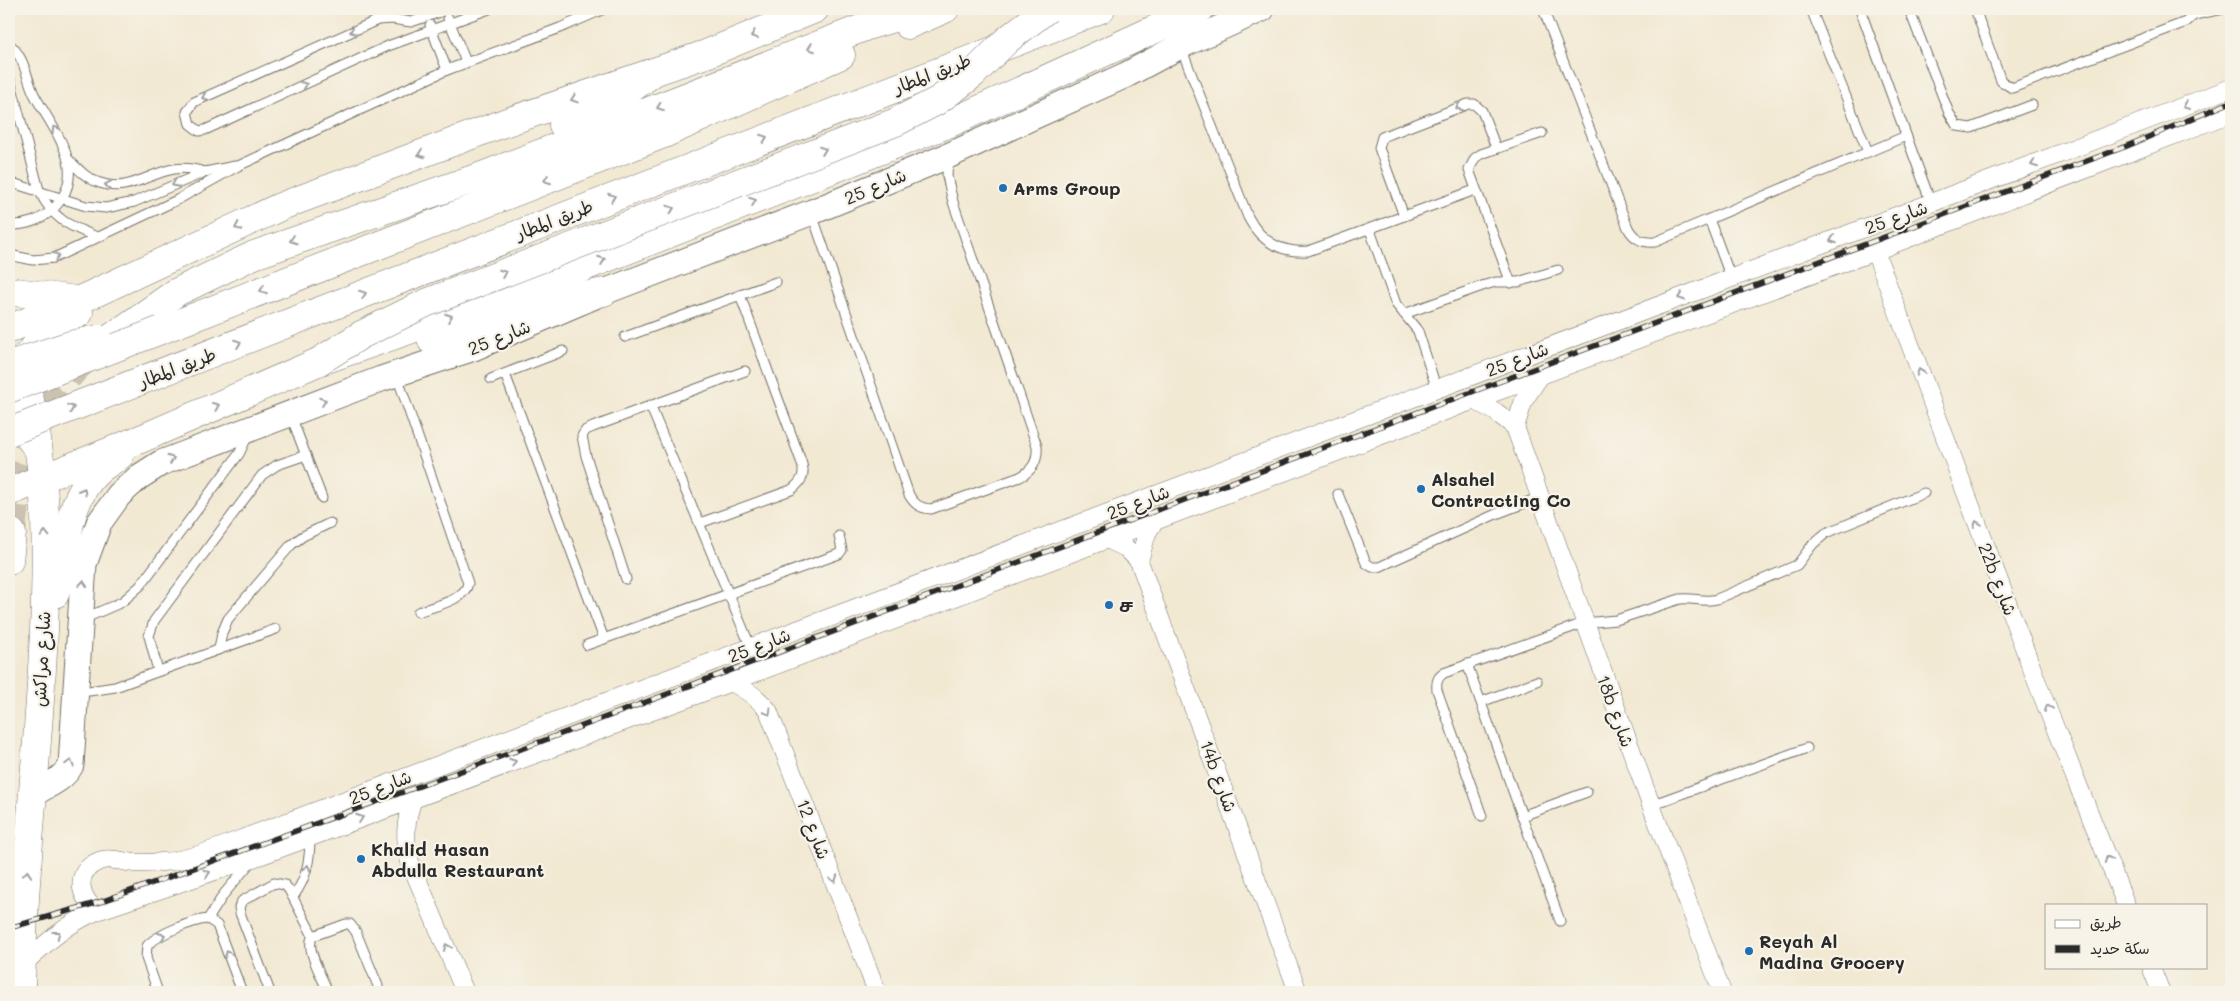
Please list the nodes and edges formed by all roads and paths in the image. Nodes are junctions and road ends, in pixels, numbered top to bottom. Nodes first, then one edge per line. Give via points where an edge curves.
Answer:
1 (489, 9) edge
2 (604, 9) edge
3 (815, 9) edge
4 (923, 9) edge
5 (945, 9) edge
6 (1047, 9) edge
7 (1101, 9) edge
8 (1199, 9) edge
9 (1262, 9) edge
10 (1543, 9) edge
11 (1811, 9) edge
12 (1860, 9) edge
13 (1910, 9) edge
14 (1975, 9) edge
15 (2223, 9) edge
16 (447, 10) edge
17 (2194, 12) edge
18 (427, 18) junction
19 (450, 23) junction
20 (432, 30) junction
21 (9, 44) edge
22 (1180, 46) junction
23 (466, 62) junction
24 (447, 70) junction
25 (654, 72) junction
26 (9, 76) edge
27 (2231, 88) edge
28 (15, 100) junction
29 (2032, 105) dead end
30 (9, 108) edge
31 (2231, 113) edge
32 (2214, 120) junction
33 (2231, 127) edge
34 (1542, 133) dead end
35 (1906, 136) junction
36 (1496, 148) junction
37 (1868, 152) junction
38 (950, 155) junction
39 (69, 160) junction
40 (238, 166) junction
41 (205, 172) junction
42 (9, 182) edge
43 (39, 190) junction
44 (1475, 190) junction
45 (63, 197) junction
46 (1932, 204) junction
47 (51, 211) junction
48 (812, 212) junction
49 (1404, 216) junction
50 (1709, 219) junction
51 (9, 225) edge
52 (1370, 230) junction
53 (323, 231) junction
54 (97, 237) junction
55 (1875, 251) junction
56 (184, 252) junction
57 (9, 255) edge
58 (1558, 270) dead end
59 (1731, 278) junction
60 (776, 282) dead end
61 (1511, 283) junction
62 (9, 291) edge
63 (604, 292) junction
64 (740, 295) junction
65 (80, 300) junction
66 (1404, 314) junction
67 (9, 330) edge
68 (625, 337) dead end
69 (108, 340) tunnel mouth
70 (364, 347) junction
71 (563, 351) dead end
72 (318, 362) junction
73 (745, 371) dead end
74 (397, 374) junction
75 (505, 374) junction
76 (1540, 376) junction
77 (491, 379) dead end
78 (1437, 390) junction
79 (12, 395) edge
80 (1474, 400) junction
81 (650, 405) junction
82 (290, 413) junction
83 (1514, 427) junction
84 (251, 428) junction
85 (143, 438) junction
86 (38, 448) junction
87 (306, 455) junction
88 (42, 478) junction
89 (9, 492) edge
90 (1338, 494) dead end
91 (1924, 494) dead end
92 (322, 498) dead end
93 (1538, 498) junction
94 (1154, 522) junction
95 (330, 523) dead end
96 (700, 523) junction
97 (12, 533) dead end
98 (839, 536) dead end
99 (1107, 539) junction
100 (1139, 560) junction
101 (9, 561) edge
102 (626, 579) dead end
103 (729, 594) junction
104 (418, 612) dead end
105 (81, 620) junction
106 (44, 621) junction
107 (1584, 623) junction
108 (276, 629) dead end
109 (604, 639) junction
110 (587, 645) dead end
111 (751, 648) junction
112 (220, 649) junction
113 (1467, 664) junction
114 (158, 671) junction
115 (1537, 681) dead end
116 (731, 682) junction
117 (76, 689) junction
118 (1481, 702) junction
119 (1807, 748) dead end
120 (1587, 792) dead end
121 (34, 793) junction
122 (413, 799) junction
123 (1650, 805) junction
124 (1482, 816) dead end
125 (1522, 816) junction
126 (310, 837) junction
127 (218, 848) junction
128 (258, 856) junction
129 (234, 864) junction
130 (293, 896) junction
131 (2126, 904) edge
132 (97, 911) junction
133 (208, 919) junction
134 (1560, 921) dead end
135 (313, 936) junction
136 (2151, 968) edge
137 (21, 979) edge
138 (158, 992) edge
139 (242, 992) edge
140 (270, 992) edge
141 (328, 992) edge
142 (378, 992) edge
143 (465, 992) edge
144 (877, 992) edge
145 (1298, 992) edge
146 (1722, 992) edge
147 (2161, 992) edge

1 - 19 lane
2 - 23 lane
3 -> 25 main road
4 -> 53 main road via 870,24 482,176
5 -> 79 main road, bridge via 664,134 161,330
72 -> 6 main road, bridge via 361,335 426,303 916,113 973,74 1007,40
79 -> 7 main road, طريق المطار, bridge via 318,312
70 -> 8 main road via 541,284 950,123
9 - 22 street, شارع 25
10 - 50 lane via 1632,234 1642,242 1655,242
11 - 37 lane
12 - 35 lane
13 - 29 lane via 1949,113 1957,126 1971,128
14 - 17 lane via 1998,75 2006,86 2012,88 2186,22
15 - 17 lane
16 - 18 lane
16 - 19 lane
18 - 20 lane
18 -> 20 lane via 411,22 378,20 194,102 187,112 188,118 194,128 205,130 388,46
19 - 20 lane
19 - 23 lane
20 - 24 lane
39 -> 21 lane via 61,139 32,90 21,58
22 - 38 street, شارع 25 via 1126,75
22 - 52 lane via 1248,217 1262,238 1284,250 1308,252
23 - 24 lane
24 - 40 lane
25 - 53 main road via 591,114 396,195
25 -> 56 main road via 282,206
26 - 28 lane
27 -> 46 street, شارع 25
28 - 30 lane
28 - 43 lane
31 - 32 street, شارع 25
32 - 33 street
32 - 55 street, شارع 25
34 - 36 lane
35 - 37 lane
35 - 46 lane
36 - 44 lane via 1481,154 1471,164 1470,178
36 -> 49 lane via 1482,111 1474,104 1382,137 1379,148
37 - 50 lane
38 - 48 street, شارع 25
38 - 48 lane via 947,176 953,202 1037,446 1032,468 1020,477 931,509 914,503
41 -> 39 lane via 174,169 131,184 108,186 90,179
39 - 45 lane via 68,182
40 - 41 lane
40 - 54 lane via 178,200
41 -> 45 lane via 120,206 91,206
42 - 43 lane
43 - 45 lane
43 - 47 lane
44 - 49 lane
44 - 61 lane
45 - 47 lane
46 -> 59 street, شارع 25
47 - 51 lane via 34,221
47 - 54 lane via 72,227
48 - 63 street, شارع 25
49 - 52 lane
50 - 59 lane
52 - 66 lane via 1396,304
53 -> 69 main road via 254,255 202,278
57 -> 54 lane via 25,260 54,258
55 - 76 street, شارع 25
131 -> 55 street, 22b شارع via 1988,554
56 - 65 main road
56 - 79 main road via 45,336
58 - 61 lane
59 -> 78 street, شارع 25
60 - 64 lane
61 - 66 lane via 1485,285
62 - 65 main road
63 - 70 main road via 574,298 420,345 388,349
63 - 74 street, شارع 25 via 471,350
64 - 68 lane
64 - 96 lane via 801,461 803,478 791,490
65 - 67 main road
66 - 78 lane via 1418,332
67 - 79 main road, شارع مراكش via 15,340
70 - 72 main road
71 - 75 lane
85 -> 72 main road
73 - 81 lane
82 -> 74 street, شارع 25
74 - 104 lane via 468,583 460,596
75 - 77 lane
75 - 109 lane
76 - 80 street, شارع 25
76 - 83 street via 1524,400
78 - 111 street, شارع 25
79 - 86 main road
79 - 86 main road, شارع مراكش
80 - 83 street
80 - 94 street, شارع 25
81 - 96 lane
81 - 102 lane via 593,426 582,436
82 - 84 street, شارع 25
82 - 87 lane
83 - 93 street, 18b شارع
84 - 105 lane via 239,454 140,586 122,602
105 -> 84 street, شارع 25 via 84,564 102,518 119,494 161,463
85 - 88 main road
106 -> 85 main road via 62,572 72,516 80,495 98,471
86 - 88 main road, شارع مراكش
87 - 92 lane
87 - 114 lane via 276,465 262,475 154,621 149,636
88 - 89 main road
106 -> 88 main road, شارع مراكش
90 - 93 lane via 1366,563 1372,567 1379,567
91 - 107 lane via 1826,532 1797,566 1717,599 1705,602 1686,598 1616,620
93 - 107 street, 18b شارع
94 - 99 street, شارع 25
94 - 100 street
95 - 112 lane via 291,545 228,619
96 - 103 lane
97 - 101 main road
98 - 103 lane via 842,550 839,554
99 - 100 street via 1126,548
99 - 116 street, شارع 25
100 - 145 street, 14b شارع
103 - 109 lane
103 - 111 lane
105 - 117 street, شارع 25
106 - 121 main road, شارع مراكش
107 - 113 lane
107 - 123 street, 18b شارع
108 - 112 lane
109 - 110 lane
111 - 127 street, شارع 25
112 - 114 lane
113 - 118 lane
113 - 124 lane via 1444,672 1436,683
114 - 117 lane via 102,690
115 - 118 lane
122 -> 116 street, شارع 25
116 -> 144 street, شارع 12 via 758,698 771,717
121 -> 117 street, شارع 25 via 61,778 71,765
118 - 125 lane
119 - 123 lane
120 - 125 lane
137 -> 121 main road, شارع مراكش
126 -> 122 street, شارع 25
143 -> 122 street via 410,862 406,846 407,814
123 - 146 street, 18b شارع
125 - 134 lane
126 - 128 street, شارع 25
130 -> 126 lane via 305,878
127 - 129 street
127 - 132 street, شارع 25 via 164,862 108,859 96,862 82,881 82,893 87,904
128 - 129 street, شارع 25
128 - 133 lane via 242,869
132 -> 129 street, شارع 25
130 - 135 lane
130 - 140 lane via 285,885 274,883 246,897 239,907
137 -> 132 street, شارع 25 via 57,933
138 -> 133 lane via 146,958 147,946 156,938
139 -> 133 lane via 216,925
135 - 141 lane via 310,949
135 - 142 lane via 346,924 354,927
136 - 147 street

